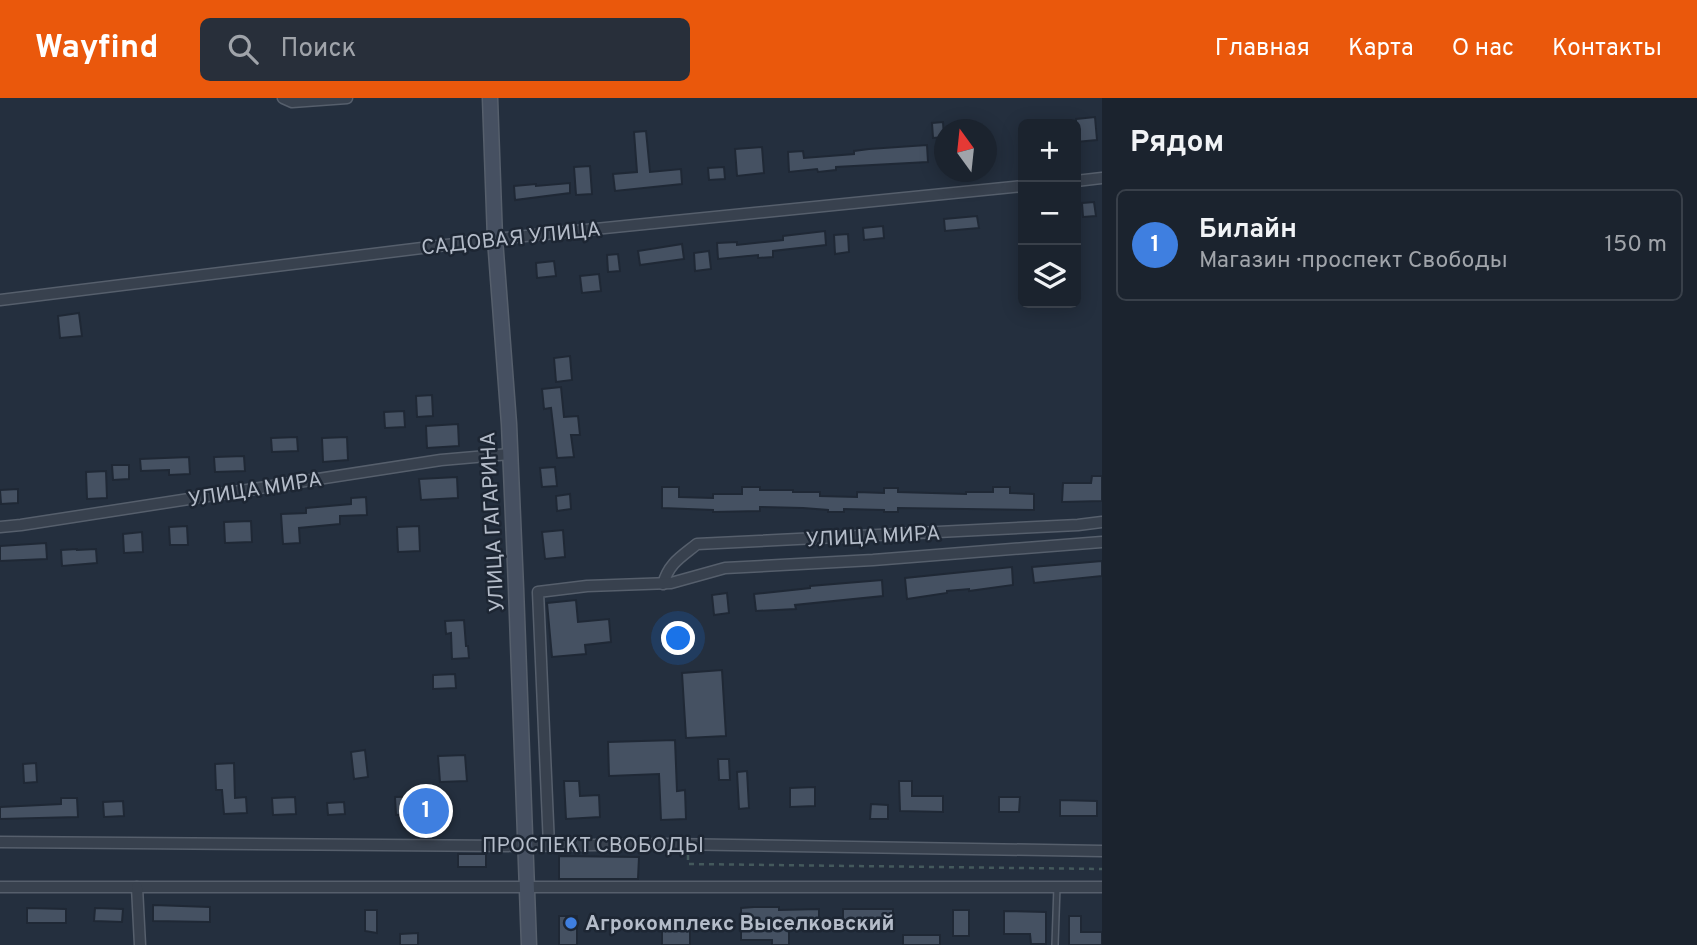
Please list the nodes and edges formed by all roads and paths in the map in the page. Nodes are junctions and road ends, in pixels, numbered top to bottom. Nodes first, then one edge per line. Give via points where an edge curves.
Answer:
1 (283, 98) edge
2 (347, 98) edge
3 (491, 98) edge
4 (1102, 178) edge
5 (1081, 180) edge
6 (1018, 187) edge
7 (495, 239) junction
8 (0, 300) edge
9 (510, 454) junction
10 (1102, 522) edge
11 (0, 527) edge
12 (1102, 542) edge
13 (663, 584) junction
14 (0, 842) edge
15 (688, 845) junction
16 (525, 846) junction
17 (549, 846) junction
18 (1102, 851) edge
19 (1102, 869) edge
20 (1058, 886) junction
21 (0, 887) edge
22 (137, 887) junction
23 (528, 887) junction
24 (1102, 887) edge
25 (140, 945) edge
26 (529, 945) edge
27 (1055, 945) edge

1 - 2 street via 292,102
3 - 7 main road, УЛИЦА ГАГАРИНА
4 - 5 street
6 - 7 street, САДОВАЯ УЛИЦА
7 - 8 street, САДОВАЯ УЛИЦА
7 - 9 main road, УЛИЦА ГАГАРИНА
9 - 11 street, УЛИЦА МИРА via 441,460
9 - 16 main road, УЛИЦА ГАГАРИНА
10 - 13 street, УЛИЦА МИРА via 697,544 667,571
12 - 13 street, УЛИЦА МИРА via 725,568
13 - 17 street, УЛИЦА МИРА via 538,592
14 - 16 street, ПРОСПЕКТ СВОБОДЫ
15 - 17 street, ПРОСПЕКТ СВОБОДЫ
15 - 18 street, ПРОСПЕКТ СВОБОДЫ
15 - 19 path via 688,864
16 - 17 street, ПРОСПЕКТ СВОБОДЫ
16 - 23 main road, УЛИЦА ГАГАРИНА
20 - 23 street, ПРОСПЕКТ СВОБОДЫ
20 - 24 street, ПРОСПЕКТ СВОБОДЫ
20 - 27 lane
21 - 22 street, ПРОСПЕКТ СВОБОДЫ
22 - 23 street, ПРОСПЕКТ СВОБОДЫ
22 - 25 street
23 - 26 main road, УЛИЦА ГАГАРИНА

